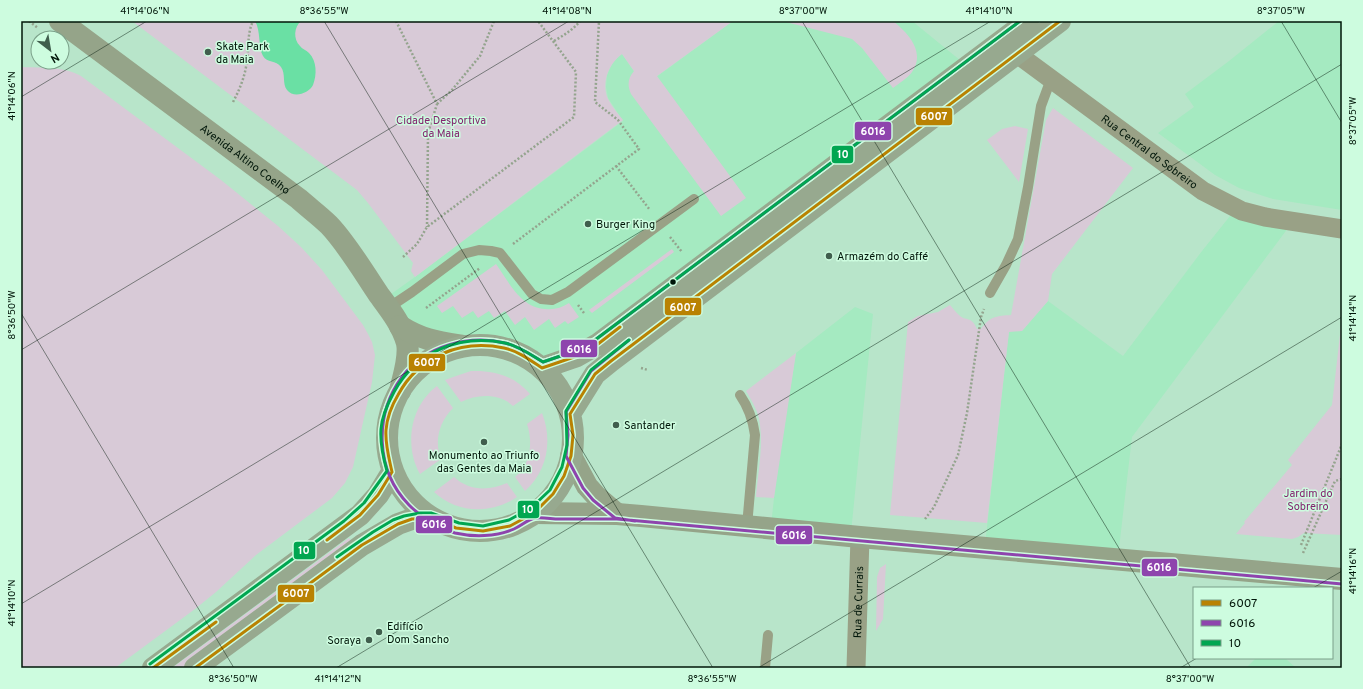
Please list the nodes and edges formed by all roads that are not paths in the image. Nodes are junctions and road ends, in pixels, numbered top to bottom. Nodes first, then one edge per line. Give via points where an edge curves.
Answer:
1 (60, 21) edge
2 (1028, 21) edge
3 (1060, 21) edge
4 (1017, 54) junction
5 (971, 65) junction
6 (1051, 79) junction
7 (694, 199) dead end
8 (1342, 229) edge
9 (990, 293) road end
10 (388, 308) junction
11 (400, 326) junction
12 (463, 346) junction
13 (542, 368) junction
14 (400, 391) junction
15 (740, 395) dead end
16 (570, 414) junction
17 (571, 456) junction
18 (392, 472) junction
19 (534, 513) junction
20 (617, 514) junction
21 (432, 518) junction
22 (747, 526) junction
23 (860, 537) junction
24 (1342, 579) edge
25 (768, 635) dead end
26 (153, 668) edge
27 (195, 668) edge
28 (765, 668) edge
29 (856, 668) edge

1 - 10 main road, Avenida Altino Coelho via 315,212 340,238
2 - 5 main road
3 - 4 main road
4 - 5 street
4 - 6 street, Rua Central do Sobreiro
4 - 16 main road via 610,361 595,374
5 - 13 main road via 598,344 577,356
6 - 8 street, Rua Central do Sobreiro via 1202,192 1242,211
6 - 9 lane via 1041,106 1018,239
7 - 10 lane via 568,292 552,300 532,294 500,254 479,250 463,254
10 - 11 main road, Avenida Altino Coelho
11 - 12 main road, Avenida Altino Coelho via 432,342
11 - 14 main road, Avenida Altino Coelho via 407,344 407,358
12 - 13 main road via 484,344 505,348
12 - 14 main road via 442,352 424,363 406,380
13 - 16 main road via 559,389
14 - 18 main road via 394,400 387,424 387,448
15 - 22 lane via 754,421 755,435
16 - 17 main road via 573,435
17 - 19 main road via 564,476 553,494
17 - 20 main road via 587,486
18 - 21 main road via 408,498
18 - 26 main road via 378,495 360,515
19 - 20 main road
19 - 21 main road via 510,526 484,531 456,528
20 - 22 main road
21 - 27 main road via 412,519 398,524 362,545
22 - 23 main road
23 - 24 main road
23 - 29 street, Rua de Currais
25 - 28 lane

